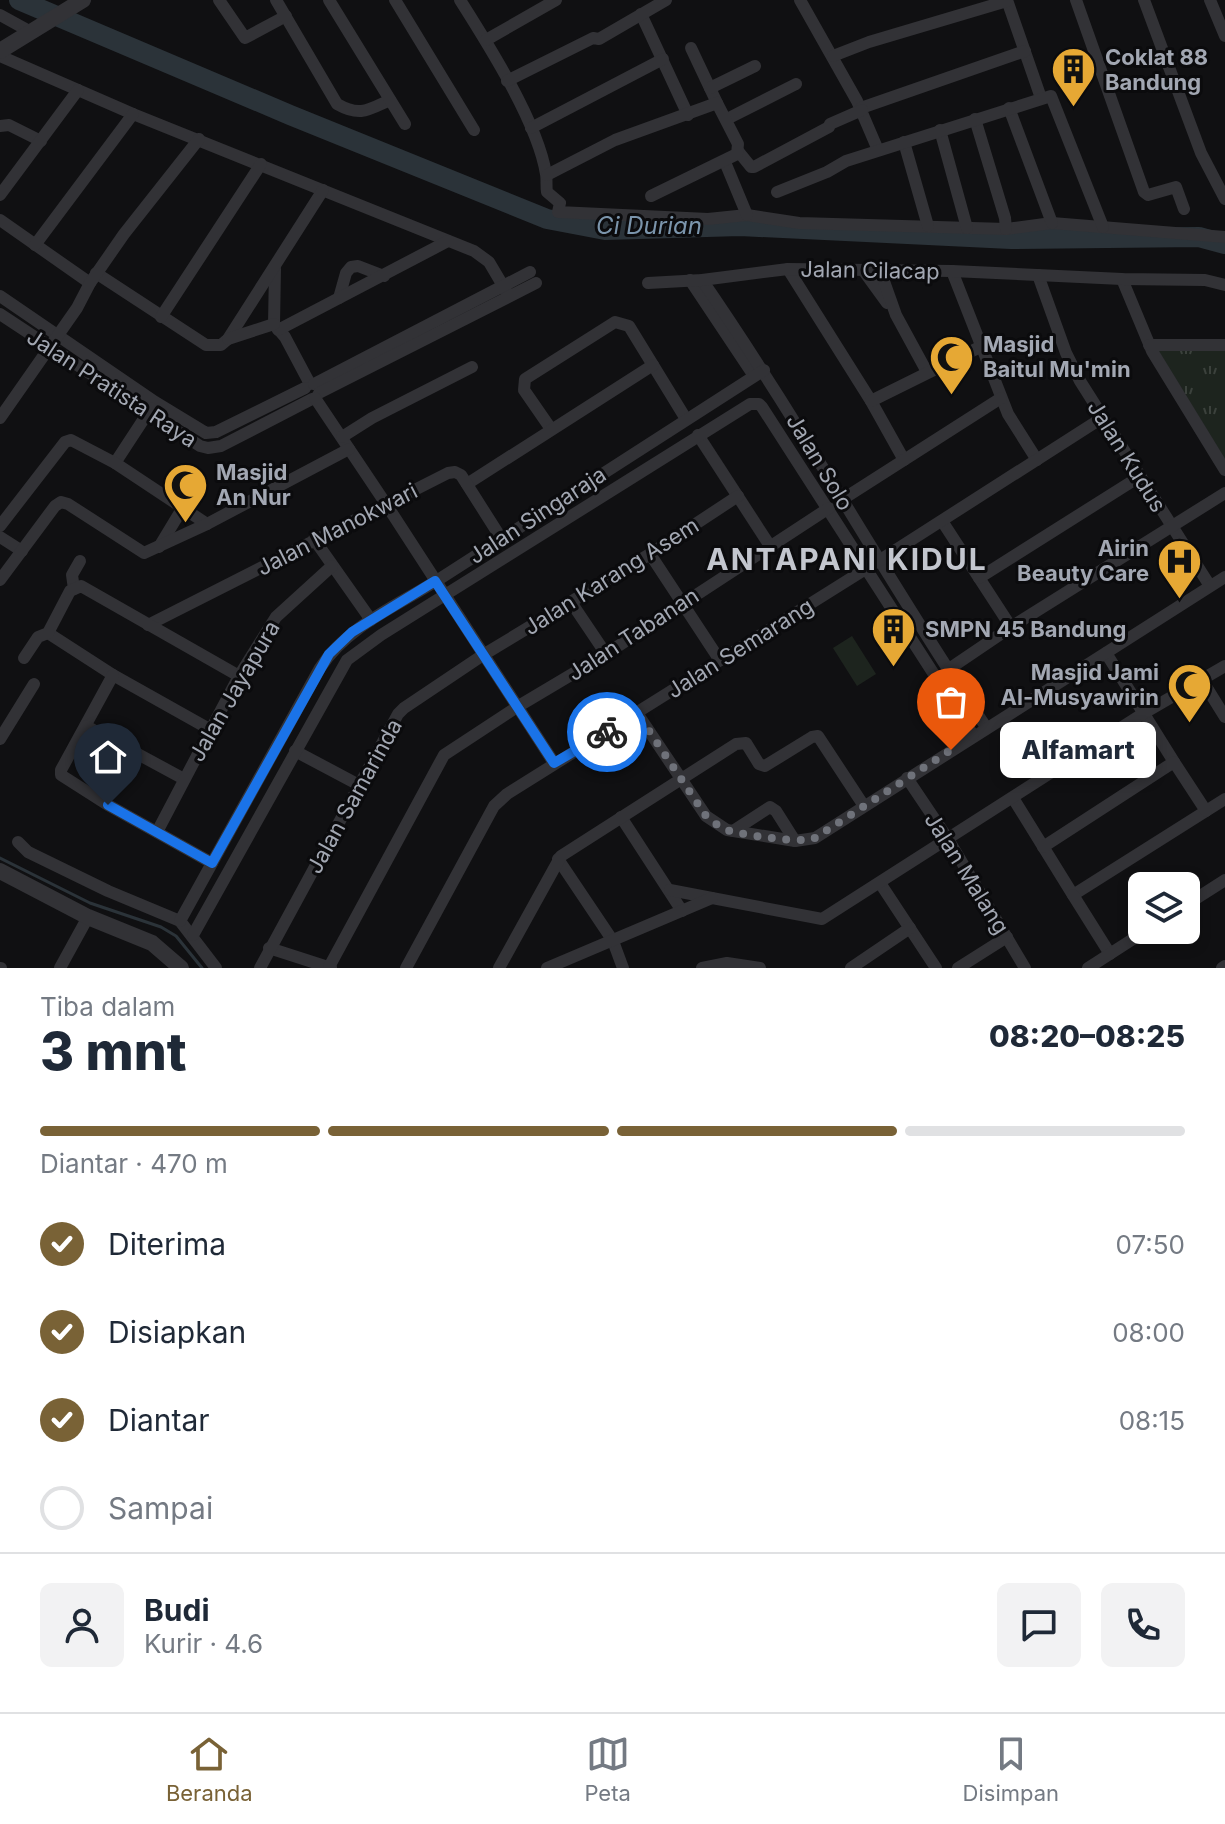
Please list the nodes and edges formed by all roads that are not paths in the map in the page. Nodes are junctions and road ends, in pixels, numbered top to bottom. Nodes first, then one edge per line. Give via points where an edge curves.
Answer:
1 (219, 0) edge
2 (276, 0) edge
3 (329, 0) edge
4 (395, 0) edge
5 (460, 0) edge
6 (556, 0) edge
7 (666, 0) edge
8 (800, 0) edge
9 (1007, 0) edge
10 (1076, 0) edge
11 (1144, 0) edge
12 (1210, 0) edge
13 (78, 3) edge
14 (641, 14) junction
15 (0, 15) edge
16 (286, 16) junction
17 (39, 27) junction
18 (1225, 36) edge
19 (486, 40) junction
20 (691, 48) dead end
21 (1025, 51) junction
22 (0, 54) edge
23 (833, 56) junction
24 (663, 59) junction
25 (755, 66) dead end
26 (507, 81) junction
27 (796, 84) dead end
28 (710, 88) junction
29 (78, 90) junction
30 (1041, 98) junction
31 (390, 100) junction
32 (717, 103) junction
33 (1009, 108) junction
34 (861, 109) junction
35 (133, 114) junction
36 (688, 115) junction
37 (727, 119) junction
38 (975, 119) junction
39 (405, 124) dead end
40 (0, 126) edge
41 (531, 128) junction
42 (474, 130) dead end
43 (940, 130) junction
44 (199, 139) junction
45 (41, 141) junction
46 (904, 142) junction
47 (878, 150) junction
48 (738, 151) junction
49 (725, 162) junction
50 (261, 164) junction
51 (547, 175) junction
52 (323, 190) junction
53 (777, 192) dead end
54 (0, 195) edge
55 (651, 196) dead end
56 (1225, 199) edge
57 (1184, 209) dead end
58 (747, 215) junction
59 (0, 220) edge
60 (1052, 223) junction
61 (928, 226) junction
62 (1103, 227) junction
63 (967, 228) junction
64 (1006, 229) junction
65 (1225, 237) edge
66 (448, 241) junction
67 (35, 245) junction
68 (275, 266) junction
69 (788, 269) junction
70 (863, 270) junction
71 (880, 270) junction
72 (952, 271) junction
73 (1038, 275) junction
74 (384, 276) junction
75 (533, 277) dead end
76 (93, 278) junction
77 (1122, 279) junction
78 (696, 280) junction
79 (648, 283) dead end
80 (1225, 285) edge
81 (506, 291) junction
82 (0, 296) edge
83 (339, 298) junction
84 (0, 314) edge
85 (896, 315) junction
86 (161, 317) junction
87 (276, 327) junction
88 (58, 336) junction
89 (228, 339) junction
90 (1149, 345) junction
91 (1225, 345) edge
92 (982, 346) junction
93 (49, 349) junction
94 (653, 365) junction
95 (472, 367) dead end
96 (927, 372) junction
97 (759, 373) junction
98 (0, 389) edge
99 (311, 390) junction
100 (13, 398) junction
101 (1001, 398) junction
102 (871, 401) junction
103 (151, 407) junction
104 (0, 418) edge
105 (1102, 418) junction
106 (686, 419) junction
107 (551, 429) junction
108 (698, 435) junction
109 (342, 437) junction
110 (349, 449) junction
111 (904, 460) junction
112 (1037, 460) junction
113 (115, 463) junction
114 (1225, 470) edge
115 (1139, 477) junction
116 (467, 484) junction
117 (1225, 493) edge
118 (738, 496) junction
119 (843, 499) junction
120 (386, 504) junction
121 (829, 508) junction
122 (182, 509) junction
123 (942, 521) junction
124 (207, 524) junction
125 (0, 526) edge
126 (1172, 527) junction
127 (0, 537) edge
128 (501, 538) junction
129 (314, 539) junction
130 (770, 546) junction
131 (158, 548) junction
132 (22, 551) junction
133 (650, 554) junction
134 (80, 561) dead end
135 (873, 564) junction
136 (332, 566) junction
137 (1225, 577) edge
138 (979, 578) junction
139 (0, 580) edge
140 (1210, 586) junction
141 (440, 588) junction
142 (74, 589) junction
143 (571, 602) junction
144 (682, 603) junction
145 (371, 620) junction
146 (148, 625) junction
147 (1011, 627) junction
148 (48, 633) junction
149 (1106, 653) junction
150 (606, 654) junction
151 (483, 655) junction
152 (24, 658) dead end
153 (719, 659) junction
154 (1225, 666) edge
155 (949, 669) junction
156 (113, 675) junction
157 (239, 676) junction
158 (1202, 680) junction
159 (34, 684) dead end
160 (517, 707) junction
161 (637, 713) junction
162 (1144, 713) junction
163 (1225, 717) edge
164 (86, 726) junction
165 (986, 727) junction
166 (211, 730) junction
167 (973, 735) junction
168 (0, 739) edge
169 (295, 751) junction
170 (1174, 762) junction
171 (554, 763) junction
172 (907, 778) junction
173 (184, 779) junction
174 (680, 779) junction
175 (359, 785) junction
176 (1013, 798) junction
177 (1225, 799) edge
178 (864, 806) junction
179 (1206, 811) junction
180 (621, 817) junction
181 (733, 831) junction
182 (157, 832) junction
183 (948, 839) junction
184 (795, 841) junction
185 (18, 842) dead end
186 (1043, 847) junction
187 (558, 859) junction
188 (212, 863) junction
189 (0, 871) edge
190 (1225, 880) edge
191 (880, 883) junction
192 (670, 890) junction
193 (1073, 895) junction
194 (1200, 896) edge
195 (712, 898) junction
196 (682, 911) junction
197 (88, 917) junction
198 (180, 921) junction
199 (910, 928) junction
200 (193, 935) junction
201 (1007, 937) junction
202 (613, 941) junction
203 (1128, 942) edge
204 (269, 948) junction
205 (1110, 954) junction
206 (60, 968) edge
207 (181, 968) edge
208 (216, 968) edge
209 (260, 968) edge
210 (330, 968) edge
211 (406, 968) edge
212 (499, 968) edge
213 (547, 968) edge
214 (623, 968) edge
215 (702, 968) edge
216 (760, 968) edge
217 (851, 968) edge
218 (936, 968) edge
219 (958, 968) edge
220 (1025, 968) edge
221 (1088, 968) edge

1 - 16 street via 245,38
2 - 16 street
3 - 31 street
4 - 42 street
5 - 19 street
6 - 19 street
7 - 14 street
8 - 23 street
9 - 21 street
9 - 23 street
10 - 57 street via 1144,192 1176,187
11 - 56 street via 1201,153
12 - 18 street
13 - 17 street
14 - 24 street
14 - 26 street
15 - 17 street
16 - 31 street via 337,104 350,112 366,112
17 - 22 street
19 - 26 street
20 - 28 street
21 - 30 street
21 - 34 street
22 - 29 street
23 - 34 street
24 - 36 street
24 - 41 street
25 - 28 street
26 - 41 street
27 - 37 street
28 - 32 street
29 - 35 street
29 - 45 street
30 - 33 street
30 - 62 street via 1054,99
31 - 39 street
32 - 36 street
32 - 37 street
33 - 38 street
33 - 60 street
34 - 47 street
34 - 48 street via 754,167
35 - 44 street
35 - 67 street
36 - 51 street via 615,140
37 - 48 street
38 - 43 street
38 - 64 street
40 - 45 street via 9,125
41 - 51 street
43 - 46 street
43 - 63 street
44 - 50 street
44 - 76 street
45 - 54 street
46 - 47 street
46 - 61 street
47 - 53 street
48 - 49 street
49 - 55 street
49 - 58 street
50 - 52 street
50 - 86 street
51 - 58 street via 547,192 560,203 558,212 708,219
52 - 66 street
52 - 68 street
58 - 61 street via 799,223
59 - 67 street
60 - 62 street
60 - 64 street
61 - 63 street
62 - 65 street
63 - 64 street
66 - 74 street
66 - 81 street via 483,256
67 - 76 street
68 - 87 street
68 - 89 street
69 - 70 street, Jalan Cilacap
69 - 78 street, Jalan Cilacap
69 - 102 street
70 - 71 street, Jalan Cilacap
70 - 85 street
71 - 72 street, Jalan Cilacap
71 - 85 street
72 - 73 street, Jalan Cilacap
72 - 92 street
73 - 77 street, Jalan Cilacap
73 - 105 street, Jalan Kudus via 1066,353
74 - 83 street
74 - 83 street via 351,267
75 - 81 street, Jalan Pratista Raya
76 - 86 street
76 - 88 street
77 - 80 street, Jalan Cilacap
77 - 90 street
78 - 79 street, Jalan Cilacap
78 - 97 street, Jalan Solo
81 - 99 street, Jalan Pratista Raya
82 - 88 street, Jalan Pratista Raya
83 - 87 street
84 - 93 street, Jalan Pratista Raya
85 - 96 street
86 - 89 street via 206,345 216,347
87 - 89 street
87 - 99 street
88 - 93 street
88 - 103 street, Jalan Pratista Raya
90 - 91 street
90 - 114 street
92 - 96 street
92 - 101 street
93 - 100 street
93 - 103 street, Jalan Pratista Raya
94 - 106 street
94 - 107 street
94 - 107 street via 629,326 611,323 522,384
95 - 109 street
96 - 102 street
97 - 106 street, Jalan Singaraja
97 - 119 street, Jalan Solo
98 - 100 street
99 - 103 street, Jalan Pratista Raya via 214,448 200,446
99 - 109 street
100 - 104 street
101 - 111 street
101 - 112 street
102 - 111 street
103 - 113 street
105 - 112 street, Jalan Semarang
105 - 115 street, Jalan Kudus
106 - 128 street, Jalan Singaraja
107 - 116 street
108 - 118 street
108 - 121 street via 746,405 759,404
108 - 141 street
109 - 110 street
110 - 120 street
110 - 124 street
111 - 119 street
112 - 123 street, Jalan Semarang
113 - 122 street
113 - 125 street via 74,440 65,442
115 - 126 street, Jalan Kudus
115 - 138 street
116 - 120 street, Jalan Manokwari via 461,475 448,473
116 - 128 street
117 - 126 street
118 - 130 street
118 - 133 street, Jalan Karang Asem
119 - 135 street, Jalan Solo
120 - 129 street, Jalan Manokwari
120 - 141 street
121 - 130 street, Jalan Tabanan
121 - 135 street
122 - 124 street
122 - 131 street
123 - 135 street, Jalan Semarang
123 - 138 street
124 - 131 street
126 - 140 street, Jalan Kudus
126 - 147 street
127 - 132 street
128 - 141 street, Jalan Singaraja
129 - 136 street
129 - 146 street, Jalan Manokwari
130 - 144 street, Jalan Tabanan
131 - 132 street via 139,551 65,502 55,506
132 - 139 street
133 - 143 street, Jalan Karang Asem
133 - 144 street
134 - 142 street via 72,575
135 - 153 street, Jalan Semarang
135 - 155 street, Jalan Solo
135 - 167 street
136 - 145 street
136 - 157 street, Jalan Jayapura via 276,617
137 - 140 street
138 - 147 street
140 - 149 street
141 - 145 street, Jalan Singaraja
141 - 151 street
141 - 169 street via 347,660
142 - 146 street via 84,587
142 - 148 street
143 - 150 street
143 - 151 street, Jalan Karang Asem
144 - 150 street, Jalan Tabanan
144 - 153 street
145 - 188 street, Jalan Singaraja via 324,661
146 - 157 street
147 - 155 street
148 - 152 street via 38,637
148 - 156 street
149 - 162 street
149 - 165 street
150 - 160 street, Jalan Tabanan
151 - 160 street
151 - 175 street, Jalan Samarinda via 398,714
153 - 161 street, Jalan Semarang
154 - 158 street
155 - 165 street, Jalan Solo
156 - 164 street
156 - 166 street
157 - 166 street, Jalan Jayapura
158 - 162 street
158 - 163 street
159 - 168 street
160 - 171 street
160 - 210 street, Jalan Tabanan via 439,761
161 - 171 street, Jalan Semarang
161 - 174 street
162 - 170 street
162 - 176 street
164 - 173 street
164 - 182 street via 60,774
165 - 167 street
166 - 173 street, Jalan Jayapura
167 - 172 street
169 - 175 street
169 - 200 street
170 - 179 street
170 - 186 street
171 - 211 street, Jalan Semarang via 494,806
172 - 178 street
172 - 183 street, Jalan Malang
173 - 182 street, Jalan Jayapura
174 - 178 street via 736,744 746,743 765,766 818,736
174 - 180 street
174 - 181 street via 706,816
175 - 204 street, Jalan Samarinda
176 - 183 street
176 - 186 street
177 - 179 street
178 - 184 street via 815,838
179 - 193 street
180 - 187 street
180 - 192 street
181 - 184 street
181 - 184 street via 770,807
182 - 188 street
183 - 191 street
183 - 201 street, Jalan Malang
185 - 198 street via 94,885
186 - 193 street
187 - 202 street
187 - 212 street
188 - 198 street, Jalan Singaraja
189 - 197 street
190 - 194 street
191 - 195 street via 822,919
191 - 199 street
192 - 195 street
192 - 196 street
193 - 205 street
195 - 196 street
196 - 202 street
197 - 206 street
197 - 207 street via 152,943
198 - 200 street
199 - 217 street
199 - 218 street
200 - 208 street
201 - 219 street
201 - 220 street, Jalan Malang
202 - 213 street
202 - 214 street
203 - 205 street
204 - 209 street, Jalan Samarinda
204 - 210 street
205 - 221 street
215 - 216 street via 727,963

